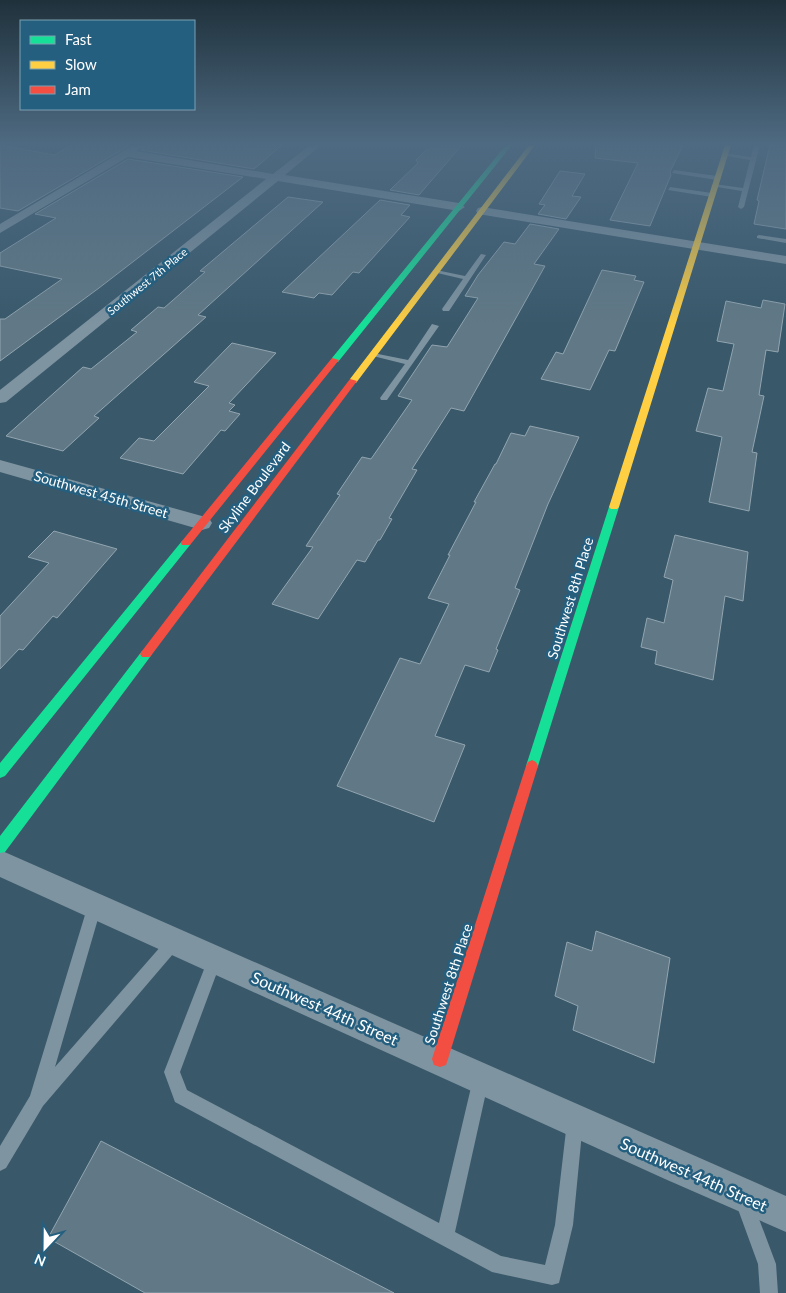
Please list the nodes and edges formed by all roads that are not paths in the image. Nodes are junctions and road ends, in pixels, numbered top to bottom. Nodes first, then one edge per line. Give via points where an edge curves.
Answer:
1 (39, 205) edge
2 (241, 205) edge
3 (448, 205) edge
4 (486, 205) edge
5 (708, 205) edge
6 (459, 207) junction
7 (482, 211) junction
8 (0, 229) edge
9 (759, 237) dead end
10 (786, 241) edge
11 (695, 246) junction
12 (484, 255) dead end
13 (786, 260) edge
14 (436, 272) junction
15 (467, 278) junction
16 (446, 309) dead end
17 (435, 326) dead end
18 (373, 354) junction
19 (410, 363) junction
20 (0, 398) edge
21 (384, 398) dead end
22 (0, 466) edge
23 (206, 524) junction
24 (0, 772) edge
25 (0, 847) edge
26 (0, 863) edge
27 (95, 905) junction
28 (176, 941) junction
29 (214, 959) junction
30 (440, 1059) junction
31 (481, 1078) junction
32 (37, 1100) junction
33 (575, 1121) junction
34 (0, 1162) edge
35 (742, 1195) junction
36 (786, 1214) edge
37 (445, 1236) junction
38 (769, 1293) edge

1 - 8 street
2 - 20 street, Southwest 7th Place
3 - 6 street
4 - 7 street, Skyline Boulevard
5 - 11 street, Southwest 8th Place
6 - 7 street
6 - 23 street, Skyline Boulevard
7 - 11 street
7 - 14 street, Skyline Boulevard
9 - 10 lane
11 - 13 street
11 - 30 street, Southwest 8th Place
12 - 15 lane
14 - 15 lane
14 - 18 street, Skyline Boulevard
15 - 16 lane
17 - 19 lane
18 - 19 lane
18 - 25 street, Skyline Boulevard via 233,532
19 - 21 lane
22 - 23 street, Southwest 45th Street
23 - 24 street, Skyline Boulevard
26 - 27 street, Southwest 44th Street
27 - 28 street, Southwest 44th Street
27 - 32 lane
28 - 29 street, Southwest 44th Street
28 - 32 lane
29 - 30 street, Southwest 44th Street
29 - 37 lane via 172,1072 181,1096
30 - 31 street, Southwest 44th Street
31 - 33 street, Southwest 44th Street
31 - 37 lane
32 - 34 lane
33 - 35 street, Southwest 44th Street
33 - 37 lane via 564,1225 552,1276 499,1265
35 - 36 street, Southwest 44th Street
35 - 38 lane via 767,1264

